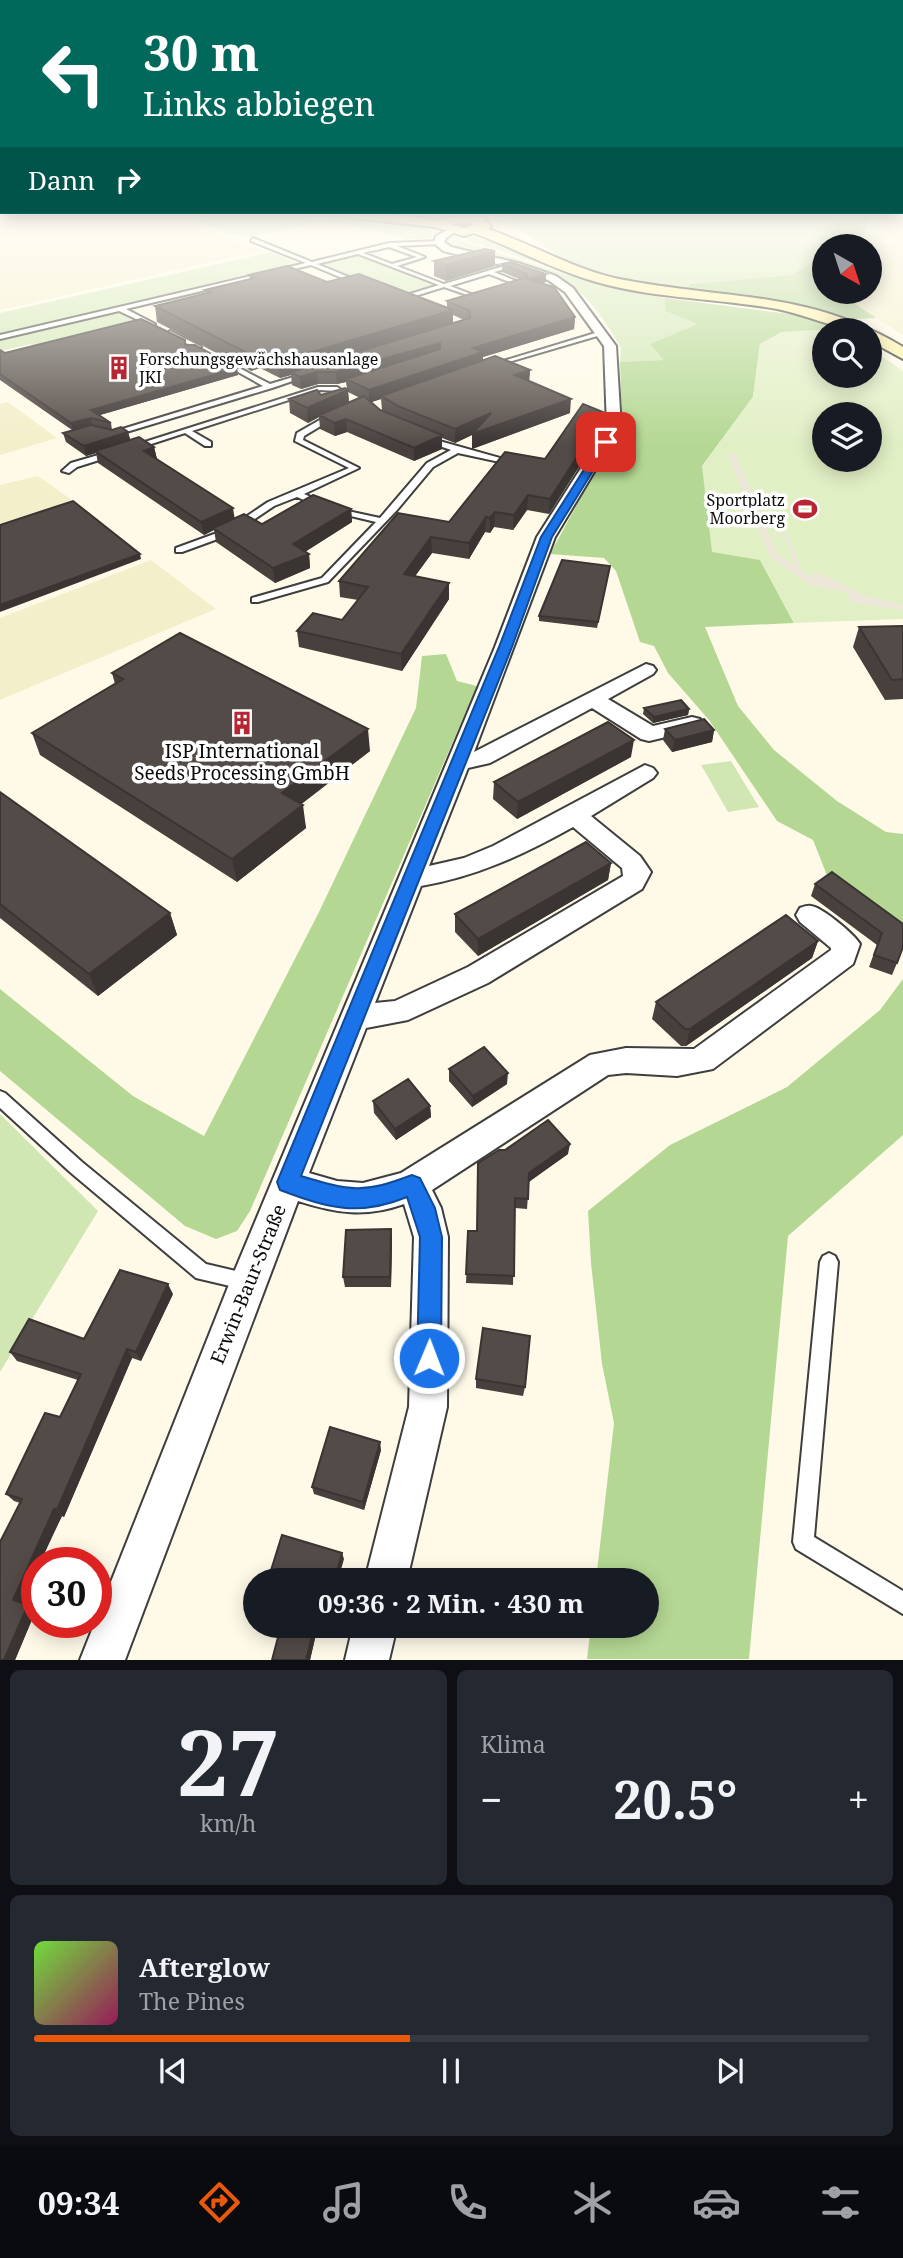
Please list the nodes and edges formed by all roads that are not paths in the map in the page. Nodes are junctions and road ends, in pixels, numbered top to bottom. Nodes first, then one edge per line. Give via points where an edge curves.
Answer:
1 (194, 291) edge
2 (426, 291) edge
3 (460, 291) edge
4 (568, 291) edge
5 (676, 291) edge
6 (387, 294) edge
7 (489, 295) edge
8 (477, 298) junction
9 (399, 299) junction
10 (466, 302) edge
11 (411, 303) edge
12 (120, 309) junction
13 (833, 318) edge
14 (602, 333) junction
15 (0, 337) edge
16 (882, 341) edge
17 (198, 347) junction
18 (186, 350) edge
19 (210, 354) edge
20 (903, 354) edge
21 (222, 360) edge
22 (482, 369) edge
23 (320, 371) edge
24 (350, 385) edge
25 (270, 387) junction
26 (337, 389) junction
27 (346, 397) edge
28 (348, 409) edge
29 (247, 411) junction
30 (260, 418) dead end
31 (186, 430) junction
32 (102, 432) edge
33 (416, 432) edge
34 (208, 444) dead end
35 (457, 450) junction
36 (521, 465) edge
37 (66, 471) dead end
38 (297, 494) junction
39 (382, 521) junction
40 (178, 550) dead end
41 (255, 600) dead end
42 (646, 670) dead end
43 (592, 699) junction
44 (692, 724) edge
45 (459, 762) junction
46 (645, 773) dead end
47 (573, 814) junction
48 (412, 878) junction
49 (809, 915) dead end
50 (355, 1017) junction
51 (0, 1098) edge
52 (288, 1182) junction
53 (412, 1185) junction
54 (829, 1262) dead end
55 (248, 1282) junction
56 (389, 1568) edge
57 (903, 1603) edge
58 (372, 1638) edge
59 (102, 1660) edge
60 (367, 1660) edge

1 - 12 lane
2 - 9 lane
3 - 8 lane
4 - 14 street, Erwin-Baur-Straße
5 - 13 main road
6 - 9 lane
7 - 8 lane
8 - 10 lane
9 - 11 lane
12 - 15 lane
12 - 17 lane
14 - 22 lane
14 - 45 street, Erwin-Baur-Straße via 613,362 614,427 546,537
16 - 20 main road
17 - 18 lane
17 - 19 lane
21 - 25 lane
23 - 25 lane
24 - 26 lane
25 - 32 lane via 112,435
26 - 27 lane
26 - 29 lane via 320,388
28 - 38 lane via 308,428 299,442 355,468
29 - 30 lane
29 - 31 lane
31 - 34 lane
31 - 37 lane
33 - 35 lane
35 - 36 lane
35 - 39 lane via 430,465
38 - 39 lane
38 - 40 lane via 271,504 231,531
39 - 41 lane via 325,580
42 - 43 street
43 - 44 street via 649,734
43 - 45 street via 482,758
45 - 48 street, Erwin-Baur-Straße
46 - 47 street
47 - 48 street via 476,863 440,876
47 - 50 street via 631,862 638,872 633,882 478,975 398,1012
48 - 50 street, Erwin-Baur-Straße
49 - 53 street via 846,944 843,956 702,1060 684,1065 615,1060 601,1064
50 - 52 street, Erwin-Baur-Straße
51 - 55 lane via 202,1272
52 - 53 street via 347,1200 382,1197
52 - 55 street, Erwin-Baur-Straße
53 - 56 street via 431,1237 428,1407
54 - 57 lane via 803,1542
55 - 59 street, Erwin-Baur-Straße
58 - 60 street

